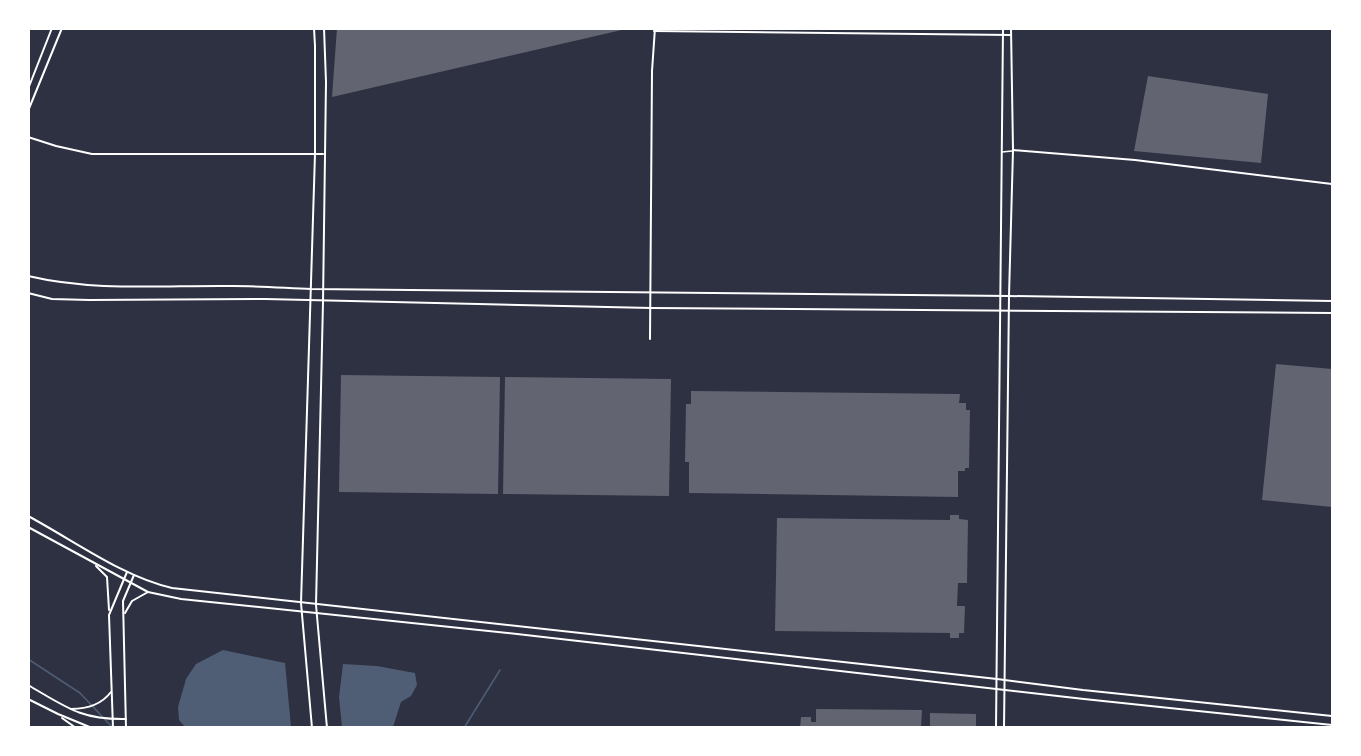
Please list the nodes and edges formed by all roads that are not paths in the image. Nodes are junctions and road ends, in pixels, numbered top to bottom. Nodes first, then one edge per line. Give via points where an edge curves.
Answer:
1 (52, 28) edge
2 (62, 28) edge
3 (314, 28) edge
4 (324, 28) edge
5 (1003, 28) edge
6 (1011, 28) edge
7 (655, 30) edge
8 (1011, 35) junction
9 (1002, 36) junction
10 (28, 89) edge
11 (28, 111) edge
12 (28, 137) edge
13 (1013, 150) junction
14 (1002, 152) junction
15 (315, 154) junction
16 (324, 154) junction
17 (1332, 184) edge
18 (28, 276) edge
19 (322, 289) junction
20 (311, 290) junction
21 (650, 292) junction
22 (28, 293) edge
23 (1000, 296) junction
24 (1009, 296) junction
25 (1332, 301) edge
26 (310, 302) junction
27 (323, 302) junction
28 (651, 308) junction
29 (1000, 309) junction
30 (1009, 309) junction
31 (1332, 313) edge
32 (650, 339) dead end
33 (28, 516) edge
34 (28, 527) edge
35 (94, 564) junction
36 (127, 572) junction
37 (134, 575) junction
38 (123, 580) junction
39 (130, 583) junction
40 (148, 592) junction
41 (301, 603) junction
42 (316, 605) junction
43 (303, 612) junction
44 (317, 614) junction
45 (109, 615) junction
46 (123, 616) junction
47 (111, 674) junction
48 (997, 679) junction
49 (1005, 680) junction
50 (28, 685) edge
51 (996, 688) junction
52 (1005, 689) junction
53 (28, 699) edge
54 (69, 709) junction
55 (58, 714) junction
56 (1332, 716) edge
57 (110, 719) junction
58 (126, 719) junction
59 (1332, 725) edge
60 (76, 728) edge
61 (92, 728) edge
62 (113, 728) edge
63 (126, 728) edge
64 (312, 728) edge
65 (327, 728) edge
66 (996, 728) edge
67 (1004, 728) edge

1 - 10 street
2 - 11 street
3 - 15 street
4 - 16 street
5 - 9 street
6 - 8 street
7 - 9 street
7 - 21 street
8 - 9 street
8 - 13 street
9 - 14 street
12 - 15 street via 92,154
13 - 14 lane
13 - 17 street via 1136,160
13 - 24 street
14 - 23 street
15 - 16 street
15 - 20 street
16 - 19 street
18 - 20 street via 82,285
19 - 20 street
19 - 21 street
19 - 27 street
20 - 26 street
21 - 23 street
21 - 28 street
22 - 26 street via 52,299
23 - 24 street
23 - 29 street
24 - 25 street
24 - 30 street
26 - 27 street
26 - 41 street
27 - 28 street
27 - 42 street
28 - 29 street
28 - 32 street
29 - 30 street
29 - 48 street
30 - 31 street
30 - 49 street
33 - 36 street
34 - 35 street
35 - 38 street
35 - 45 street via 107,577
36 - 37 street
36 - 38 street
37 - 39 street
37 - 41 street via 172,588
38 - 39 street
38 - 45 street
39 - 40 street
39 - 46 street via 123,601
40 - 43 street
40 - 46 street via 132,601
41 - 42 street
41 - 43 street
42 - 44 street
42 - 48 street
43 - 44 street
43 - 64 street
44 - 51 street
44 - 65 street
45 - 47 street
46 - 58 street
47 - 54 street via 107,698 86,709
47 - 57 street
48 - 49 street
48 - 51 street
49 - 52 street
49 - 56 street
50 - 54 street
51 - 52 street
51 - 66 street
52 - 59 street
52 - 67 street
53 - 55 street
54 - 57 street via 85,716
55 - 60 street
55 - 61 street
57 - 58 street
57 - 62 street
58 - 63 street

